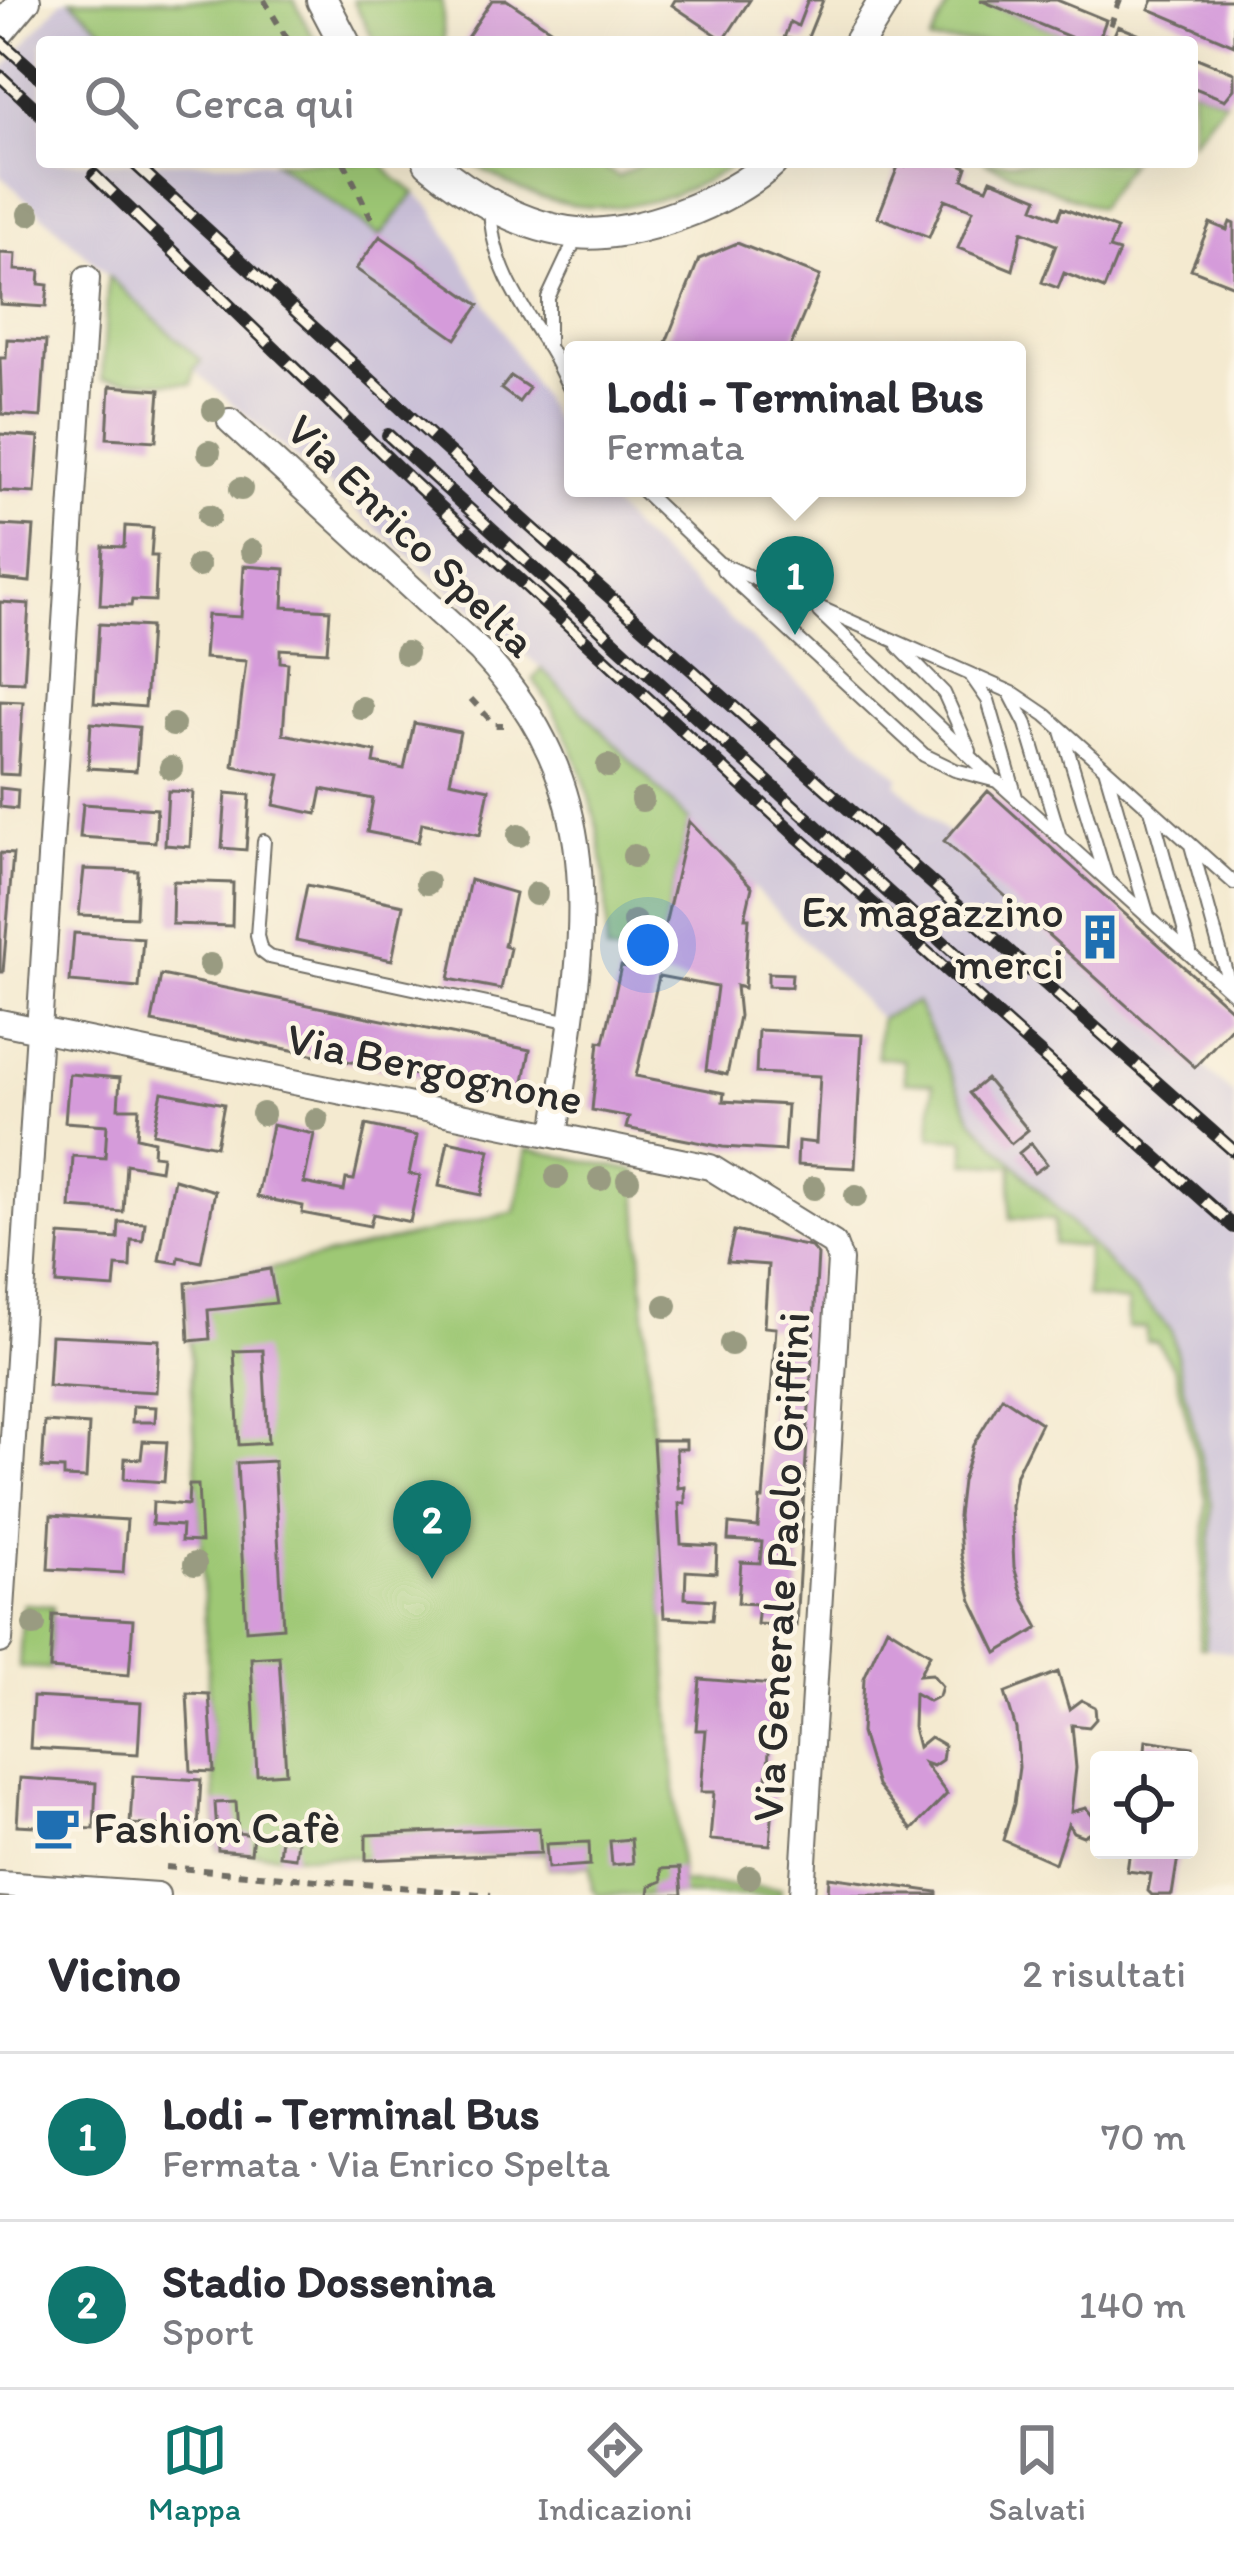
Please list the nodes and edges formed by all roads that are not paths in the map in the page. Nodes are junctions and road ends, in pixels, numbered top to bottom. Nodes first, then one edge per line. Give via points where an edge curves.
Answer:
1 (25, 0) edge
2 (322, 0) edge
3 (886, 0) edge
4 (0, 30) edge
5 (341, 36) edge
6 (863, 36) edge
7 (436, 168) edge
8 (763, 168) edge
9 (490, 205) junction
10 (578, 233) junction
11 (87, 278) dead end
12 (548, 346) junction
13 (564, 377) edge
14 (230, 422) dead end
15 (649, 497) edge
16 (704, 553) junction
17 (809, 603) junction
18 (889, 638) junction
19 (967, 671) junction
20 (1007, 688) junction
21 (1062, 730) junction
22 (973, 758) junction
23 (1105, 767) junction
24 (997, 781) junction
25 (1016, 796) junction
26 (1150, 808) junction
27 (1059, 836) junction
28 (265, 841) dead end
29 (1191, 844) junction
30 (1107, 879) junction
31 (1230, 880) edge
32 (1148, 916) junction
33 (1191, 955) junction
34 (1232, 992) edge
35 (0, 1022) edge
36 (571, 1022) junction
37 (40, 1030) junction
38 (555, 1135) junction
39 (835, 1244) joint
40 (0, 1641) edge
41 (0, 1883) edge
42 (157, 1895) edge
43 (802, 1895) edge

1 - 4 street
2 - 5 street
3 - 6 street
7 - 9 street
8 - 10 street via 717,200 653,224
9 - 10 street
9 - 12 lane via 511,292
10 - 12 lane via 548,298
11 - 37 street
12 - 13 lane
14 - 36 street, Via Enrico Spelta via 480,651 532,714 562,782 579,855
15 - 16 lane
16 - 17 lane
16 - 24 lane via 924,755
17 - 18 lane
17 - 22 lane
18 - 19 lane
18 - 22 lane via 944,693
19 - 20 lane
19 - 25 lane via 988,700
20 - 21 lane
20 - 27 lane
21 - 23 lane
21 - 30 lane
22 - 24 lane
23 - 26 lane
23 - 32 lane
24 - 25 lane
25 - 27 lane
26 - 29 lane
26 - 33 lane
27 - 30 lane
28 - 36 lane via 257,936 269,957
29 - 31 lane
29 - 34 lane
30 - 32 lane
32 - 33 lane
33 - 34 lane
35 - 37 street, Via Bergognone
36 - 38 street, Via Enrico Spelta
37 - 38 street, Via Bergognone
37 - 40 street
38 - 39 street, Via Bergognone via 710,1167
39 - 43 street, Via Generale Paolo Griffini
41 - 42 street

